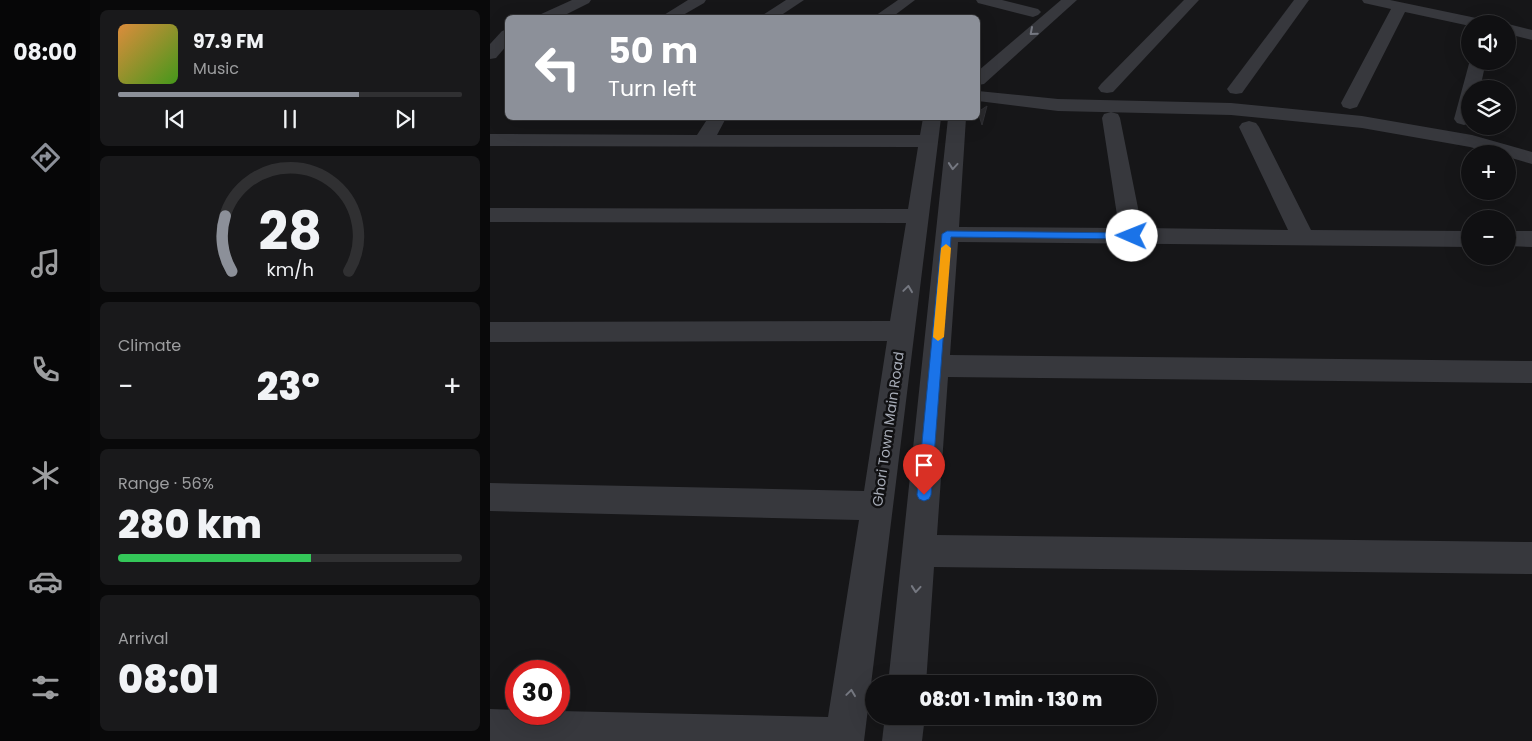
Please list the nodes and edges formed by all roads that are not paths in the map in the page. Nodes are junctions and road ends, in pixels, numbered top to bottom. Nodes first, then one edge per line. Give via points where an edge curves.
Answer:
1 (584, 0) edge
2 (699, 0) edge
3 (797, 0) edge
4 (908, 0) edge
5 (983, 0) edge
6 (1048, 0) edge
7 (1070, 0) edge
8 (1192, 0) edge
9 (1302, 0) edge
10 (1369, 0) edge
11 (1400, 7) junction
12 (1033, 12) junction
13 (552, 15) edge
14 (672, 15) edge
15 (770, 15) edge
16 (884, 15) edge
17 (1461, 15) edge
18 (1019, 24) dead end
19 (1516, 31) edge
20 (502, 35) edge
21 (1532, 35) edge
22 (490, 54) edge
23 (980, 78) edge
24 (1107, 88) dead end
25 (1236, 89) dead end
26 (980, 96) edge
27 (1350, 103) dead end
28 (1110, 118) dead end
29 (715, 120) edge
30 (957, 120) edge
31 (1249, 127) dead end
32 (931, 130) edge
33 (490, 140) edge
34 (703, 141) junction
35 (1532, 158) edge
36 (490, 215) edge
37 (918, 216) junction
38 (947, 234) junction
39 (1132, 236) junction
40 (1303, 237) junction
41 (1461, 239) edge
42 (1516, 239) edge
43 (1532, 239) edge
44 (902, 331) junction
45 (490, 332) edge
46 (936, 366) junction
47 (1532, 372) edge
48 (490, 497) edge
49 (878, 506) junction
50 (919, 551) junction
51 (1532, 558) edge
52 (908, 675) edge
53 (904, 725) edge
54 (490, 729) edge
55 (845, 739) edge
56 (902, 741) edge

1 - 13 street
2 - 14 street
3 - 15 street
4 - 16 street
5 - 12 street
6 - 12 street
7 -> 23 street
8 - 24 street
9 - 25 street
10 - 11 street
11 - 17 street
11 - 27 street
12 - 18 street
19 - 21 street
20 - 22 street
26 - 35 street via 1058,105 1231,109 1362,122 1472,141
28 - 39 street
29 - 34 street
30 -> 38 street
31 - 40 street
32 - 34 street
32 - 37 street, Ghori Town Main Road
33 - 34 street via 576,133
36 - 37 street
44 -> 37 street, Ghori Town Main Road
38 - 39 street
38 - 46 street
39 - 40 street
40 - 41 street
42 - 43 street
44 - 45 street
44 - 49 street, Ghori Town Main Road
46 - 47 street
46 - 50 street
48 - 49 street
55 -> 49 street, Ghori Town Main Road
50 - 51 street
50 -> 52 street
53 - 56 street
54 - 55 street

